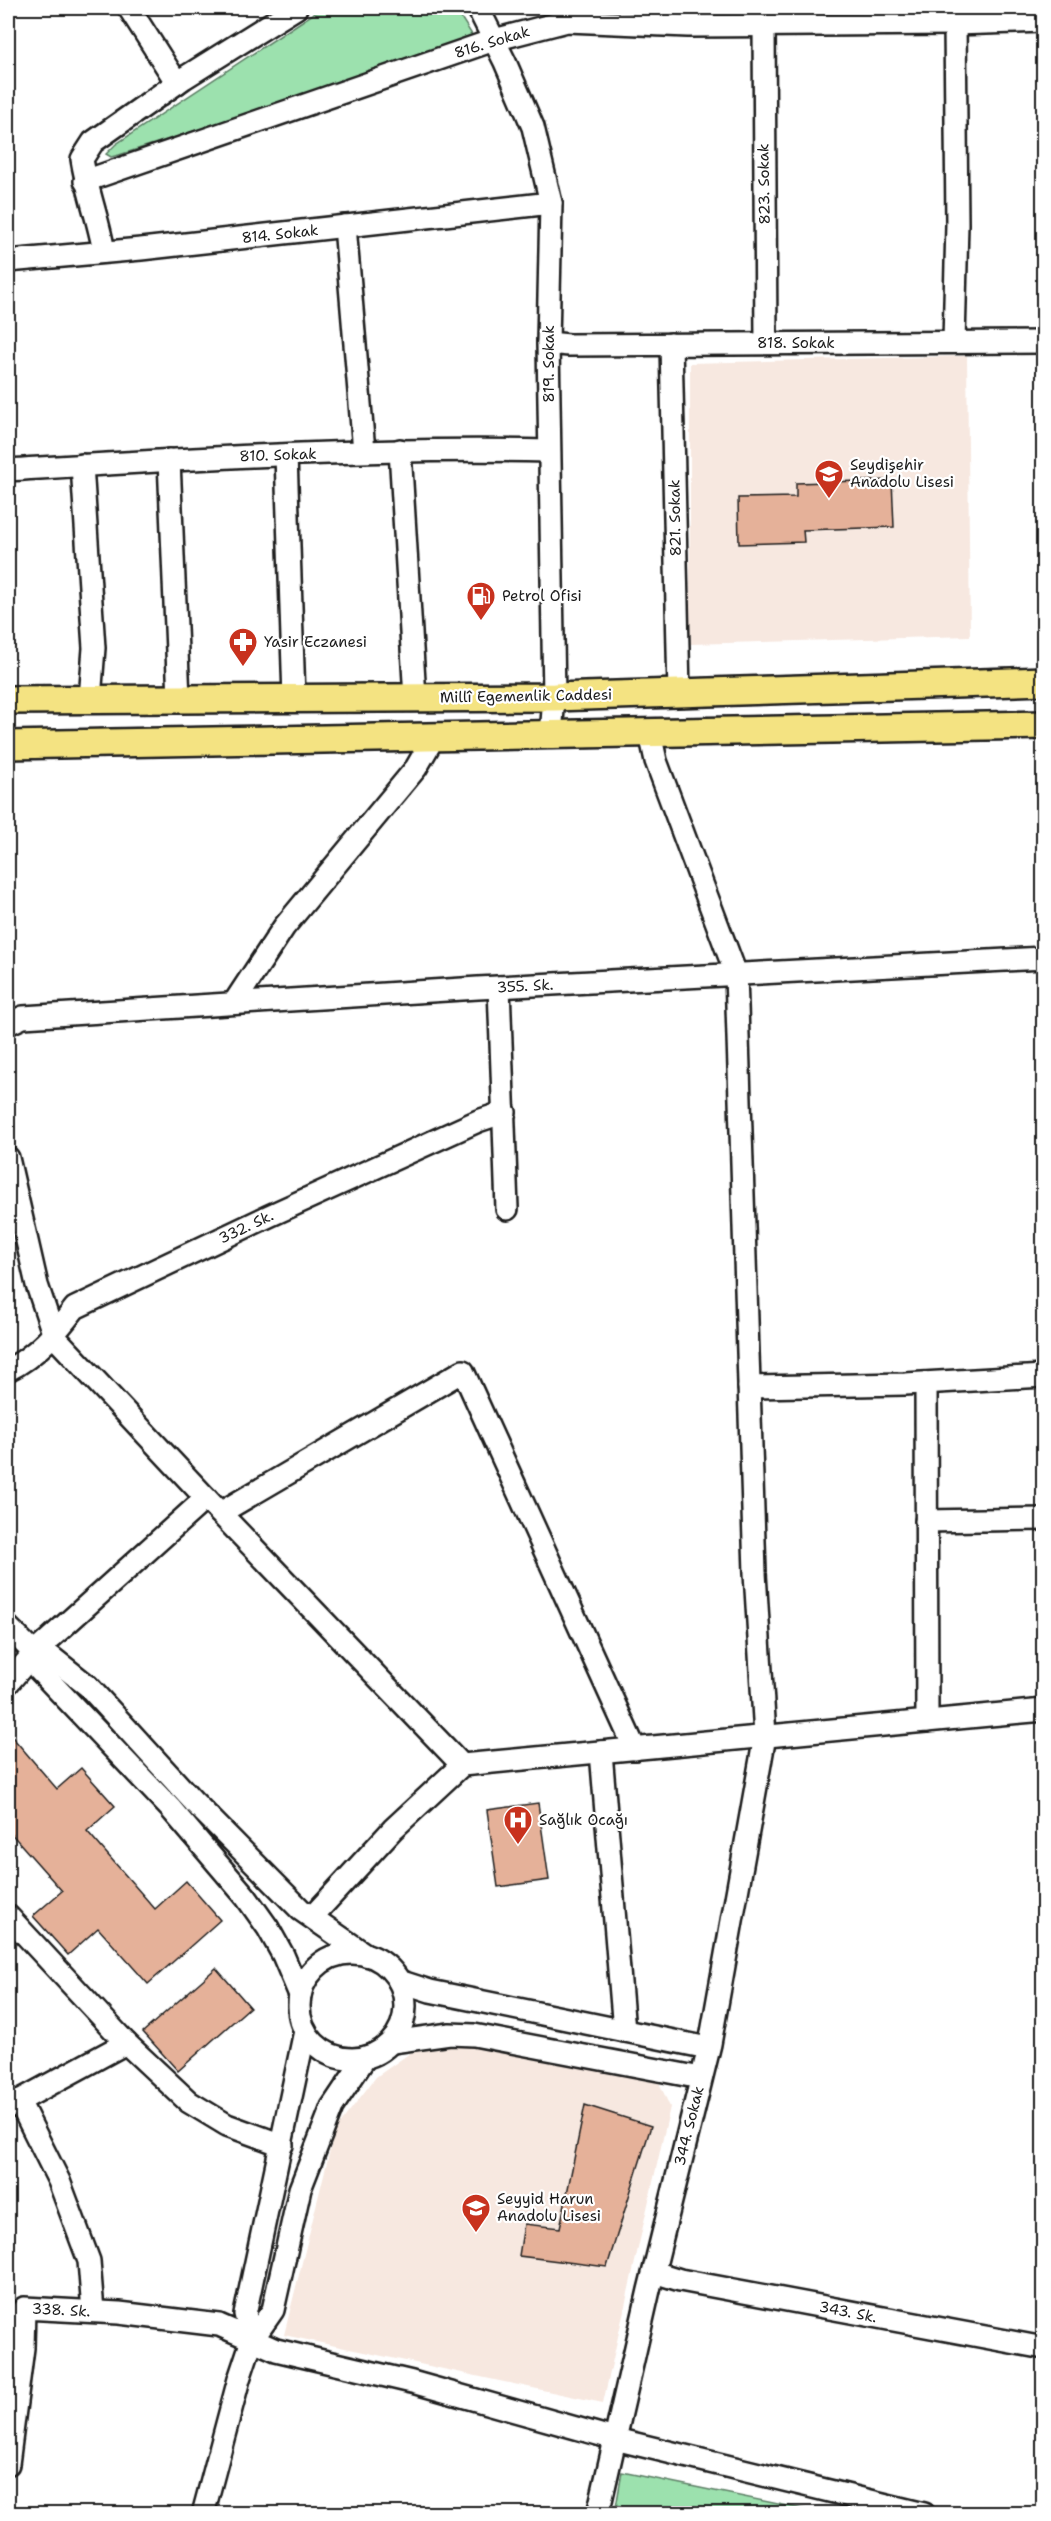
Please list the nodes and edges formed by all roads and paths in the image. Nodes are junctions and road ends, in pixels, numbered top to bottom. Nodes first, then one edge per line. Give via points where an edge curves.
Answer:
1 (129, 8) edge
2 (296, 8) edge
3 (478, 8) edge
4 (1044, 21) edge
5 (955, 24) junction
6 (764, 26) junction
7 (494, 40) junction
8 (177, 83) junction
9 (85, 181) junction
10 (551, 203) junction
11 (345, 226) junction
12 (104, 252) junction
13 (8, 261) edge
14 (954, 342) junction
15 (1044, 342) edge
16 (548, 343) junction
17 (766, 343) junction
18 (671, 344) junction
19 (400, 450) junction
20 (364, 451) junction
21 (549, 451) junction
22 (286, 454) junction
23 (169, 459) junction
24 (82, 465) junction
25 (8, 470) edge
26 (1044, 681) edge
27 (679, 693) junction
28 (554, 697) junction
29 (294, 698) junction
30 (415, 698) junction
31 (90, 699) junction
32 (179, 699) junction
33 (8, 700) edge
34 (1044, 725) edge
35 (650, 733) junction
36 (551, 735) junction
37 (434, 737) junction
38 (8, 745) edge
39 (1044, 958) edge
40 (736, 975) junction
41 (498, 987) junction
42 (234, 1003) junction
43 (8, 1024) edge
44 (505, 1112) junction
45 (8, 1158) edge
46 (507, 1209) dead end
47 (54, 1336) junction
48 (8, 1370) edge
49 (1044, 1376) edge
50 (926, 1383) junction
51 (749, 1387) junction
52 (213, 1506) junction
53 (1044, 1519) edge
54 (926, 1521) junction
55 (8, 1627) edge
56 (34, 1653) junction
57 (8, 1683) edge
58 (1044, 1710) edge
59 (927, 1721) junction
60 (765, 1736) junction
61 (635, 1749) junction
62 (601, 1752) junction
63 (462, 1765) junction
64 (8, 1916) edge
65 (312, 1917) junction
66 (366, 1955) junction
67 (399, 1981) junction
68 (300, 1995) junction
69 (305, 2031) junction
70 (624, 2031) junction
71 (392, 2042) junction
72 (126, 2043) junction
73 (708, 2048) junction
74 (365, 2058) junction
75 (701, 2078) junction
76 (13, 2104) edge
77 (282, 2145) junction
78 (654, 2272) junction
79 (93, 2311) junction
80 (252, 2340) junction
81 (1044, 2348) edge
82 (615, 2439) junction
83 (8, 2464) edge
84 (202, 2514) edge
85 (598, 2514) edge
86 (924, 2514) edge

1 - 8 street
2 - 8 street
3 - 7 street, 819. Sokak
4 - 5 street, 816. Sokak
5 - 6 street, 816. Sokak
5 - 14 street
6 - 7 street, 816. Sokak via 567,21
6 - 17 street, 823. Sokak
7 - 9 street, 816. Sokak
7 - 10 street, 819. Sokak via 533,126
8 - 9 street via 93,142 82,159
9 - 12 street
10 - 11 street, 814. Sokak
10 - 16 street, 819. Sokak
11 - 12 street, 814. Sokak
11 - 20 street
12 - 13 street, 814. Sokak
14 - 15 street, 818. Sokak
14 - 17 street, 818. Sokak
16 - 18 street, 818. Sokak
16 - 21 street, 819. Sokak
17 - 18 street, 818. Sokak
18 - 27 street, 821. Sokak
19 - 20 street, 810. Sokak
19 - 21 street, 810. Sokak
19 - 30 street
20 - 22 street, 810. Sokak
21 - 28 street, 819. Sokak
22 - 23 street, 810. Sokak
22 - 29 street
23 - 24 street, 810. Sokak
23 - 32 street
24 - 25 street, 810. Sokak
24 - 31 street via 94,648
26 - 27 main road, Millî Egemenlik Caddesi
27 - 28 main road, Millî Egemenlik Caddesi
28 - 30 main road, Millî Egemenlik Caddesi
28 - 36 street, 819. Sokak
29 - 30 main road, Millî Egemenlik Caddesi
29 - 32 main road, Millî Egemenlik Caddesi
31 - 32 main road, Millî Egemenlik Caddesi
31 - 33 main road, Millî Egemenlik Caddesi
34 - 35 main road
35 - 36 main road
35 - 40 street, 344. Sokak via 656,761
36 - 37 main road
37 - 38 main road
37 - 42 street via 416,768 284,927
39 - 40 street, 355. Sk.
40 - 41 street, 355. Sk.
40 - 51 street, 344. Sokak
41 - 42 street, 355. Sk.
41 - 44 street
42 - 43 street, 355. Sk. via 23,1017
44 - 46 street
44 - 47 street, 332. Sk. via 280,1211 75,1308
45 - 47 street
47 - 48 street, 332. Sk. via 26,1361
47 - 52 street
49 - 50 street
50 - 51 street
50 - 54 street
51 - 60 street, 344. Sokak
52 - 56 street
52 - 61 street via 463,1371
52 - 63 street
53 - 54 street
54 - 59 street
55 - 56 street
56 - 57 street
56 - 65 street via 50,1656 88,1686 194,1802
56 - 68 street via 38,1669 171,1809 246,1897 283,1955
58 - 59 street
59 - 60 street
60 - 61 street
60 - 73 street, 344. Sokak
61 - 62 street
62 - 63 street
62 - 70 street
63 - 65 street via 393,1829
64 - 72 street
65 - 66 street
66 - 67 street via 386,1964
66 - 68 street via 345,1953 325,1961 309,1975
67 - 70 street via 430,1991
67 - 71 street via 406,2001 405,2012
68 - 69 street via 300,2017
69 - 74 street via 315,2045 333,2056
69 - 77 street
70 - 73 street
71 - 74 street
71 - 75 street via 450,2034 474,2035
72 - 76 street
72 - 77 street via 189,2102 227,2125
73 - 75 street, 344. Sokak
74 - 80 street via 332,2107 300,2189 273,2310
75 - 78 street, 344. Sokak
76 - 79 street via 59,2181 89,2261
77 - 80 street via 245,2314
78 - 81 street, 343. Sk.
78 - 82 street, 344. Sokak
79 - 80 street, 338. Sk. via 219,2325
79 - 83 street, 338. Sk. via 24,2308
80 - 82 street, 338. Sk. via 276,2350 412,2382
80 - 84 street
82 - 85 street, 344. Sokak
82 - 86 street, 338. Sk.

